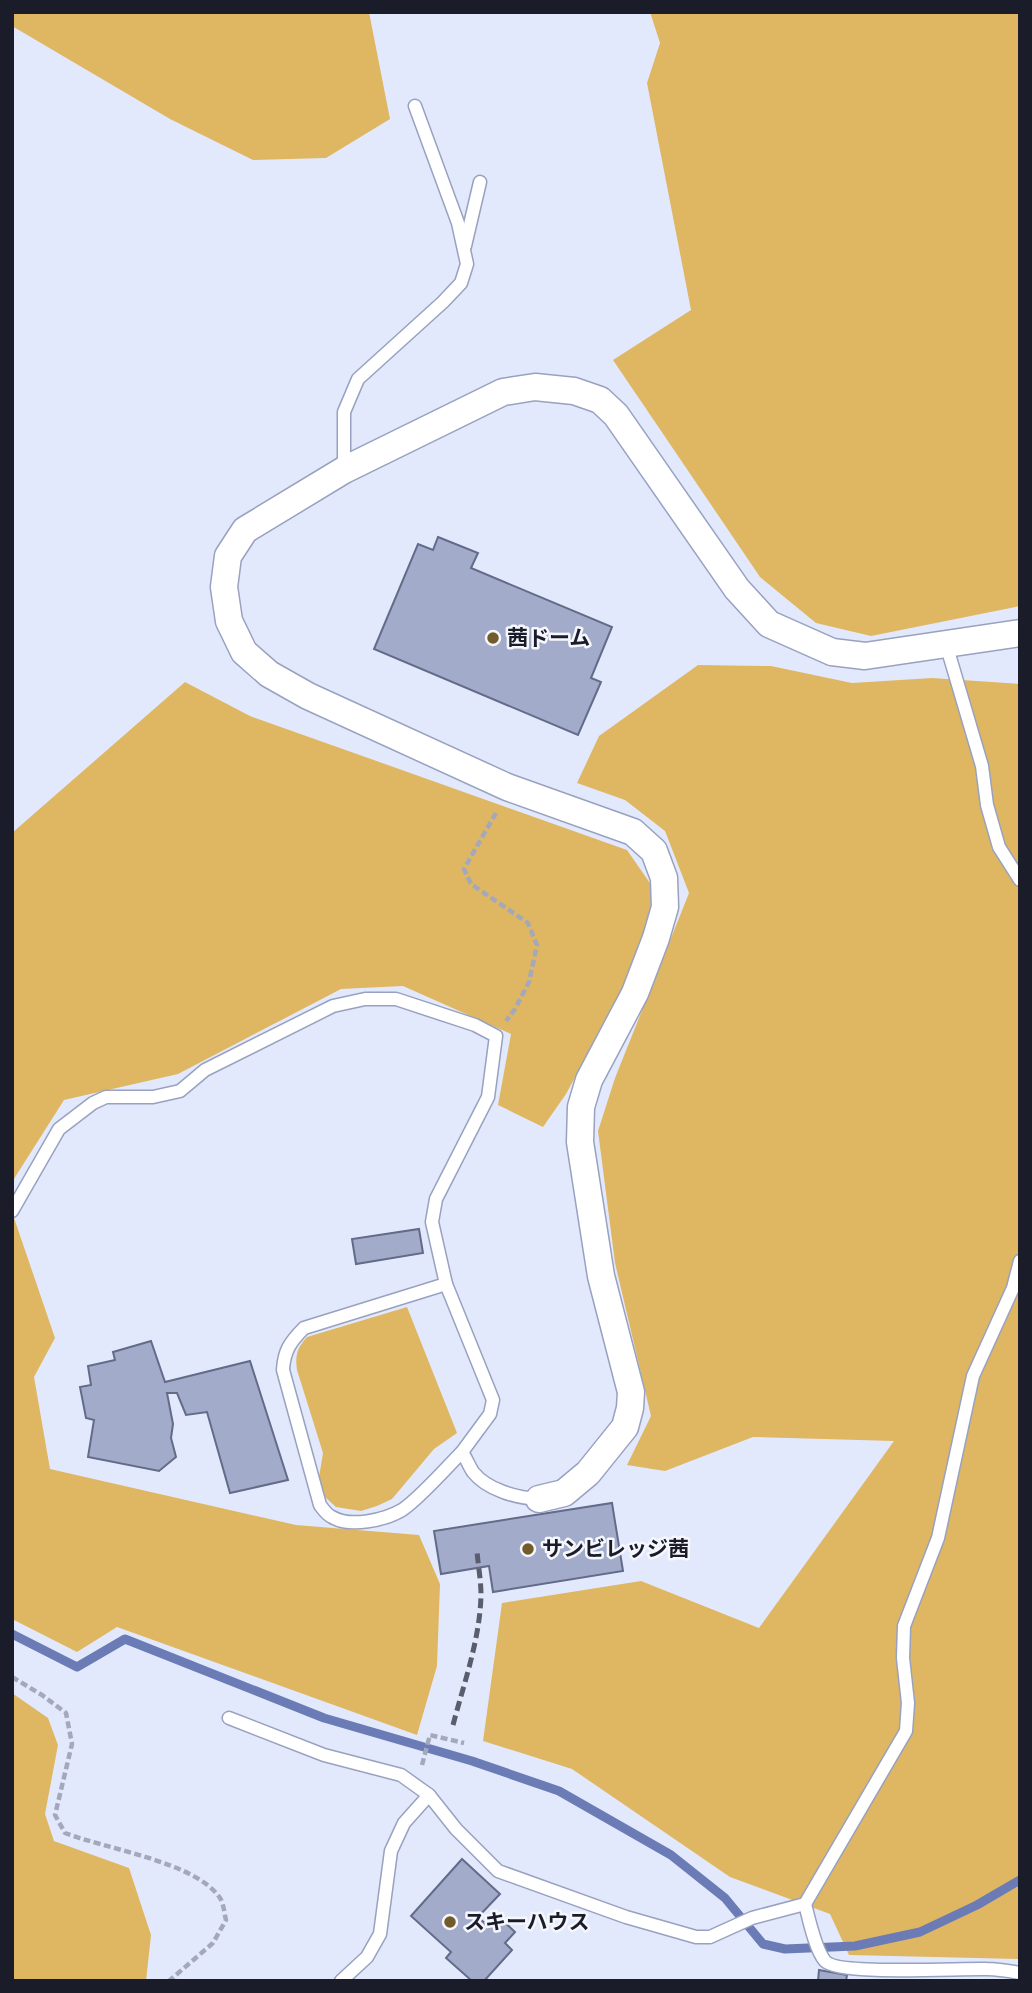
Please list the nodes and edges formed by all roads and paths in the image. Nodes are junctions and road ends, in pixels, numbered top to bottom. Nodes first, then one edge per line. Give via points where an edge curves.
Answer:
1 (415, 106) dead end
2 (480, 182) dead end
3 (464, 250) junction
4 (344, 470) junction
5 (1020, 633) edge
6 (946, 645) junction
7 (499, 807) dead end
8 (1020, 880) edge
9 (495, 1036) junction
10 (12, 1211) edge
11 (1020, 1261) edge
12 (446, 1284) junction
13 (462, 1452) junction
14 (539, 1499) joint
15 (12, 1677) edge
16 (229, 1717) dead end
17 (464, 1743) dead end
18 (422, 1765) dead end
19 (429, 1795) junction
20 (806, 1904) junction
21 (1020, 1973) edge
22 (169, 1981) edge
23 (341, 1981) edge

1 - 3 lane
2 - 3 lane
3 - 4 lane via 467,264 461,283 358,379 344,412
4 - 6 street via 503,392 536,387 574,391 600,400 616,415 737,589 769,624 832,652 865,656
4 - 14 street via 245,530 228,556 224,587 229,621 244,652 269,674 308,696 507,787 633,832 654,851 664,878 665,906 653,948 589,1080 581,1107 580,1142 601,1276 631,1392 630,1408 625,1427 588,1473 564,1493
5 - 6 street
6 - 8 lane via 982,766 999,847
7 - 9 path via 464,869 471,884 528,923 537,945 529,982
9 - 10 lane via 396,999 333,1006 205,1070 180,1091 153,1097 106,1097 93,1103 59,1129
9 - 12 lane via 488,1097 436,1199 432,1222
11 - 20 lane via 1013,1288 973,1376 938,1538 904,1626 906,1731
12 - 13 lane via 493,1400 490,1414
12 - 13 lane via 304,1328 287,1348 283,1370 320,1505 331,1517 347,1521 387,1517 403,1509
13 - 14 lane via 474,1474 496,1488
15 - 22 path via 66,1713 72,1744 55,1815 65,1833 199,1878 221,1899 226,1920 213,1943
16 - 19 lane via 324,1755 401,1775
17 - 18 path via 430,1735
19 - 20 lane via 498,1871 626,1917 710,1937 752,1918
19 - 23 lane via 404,1824 391,1851 380,1934 367,1957
20 - 21 lane via 825,1961 834,1966

